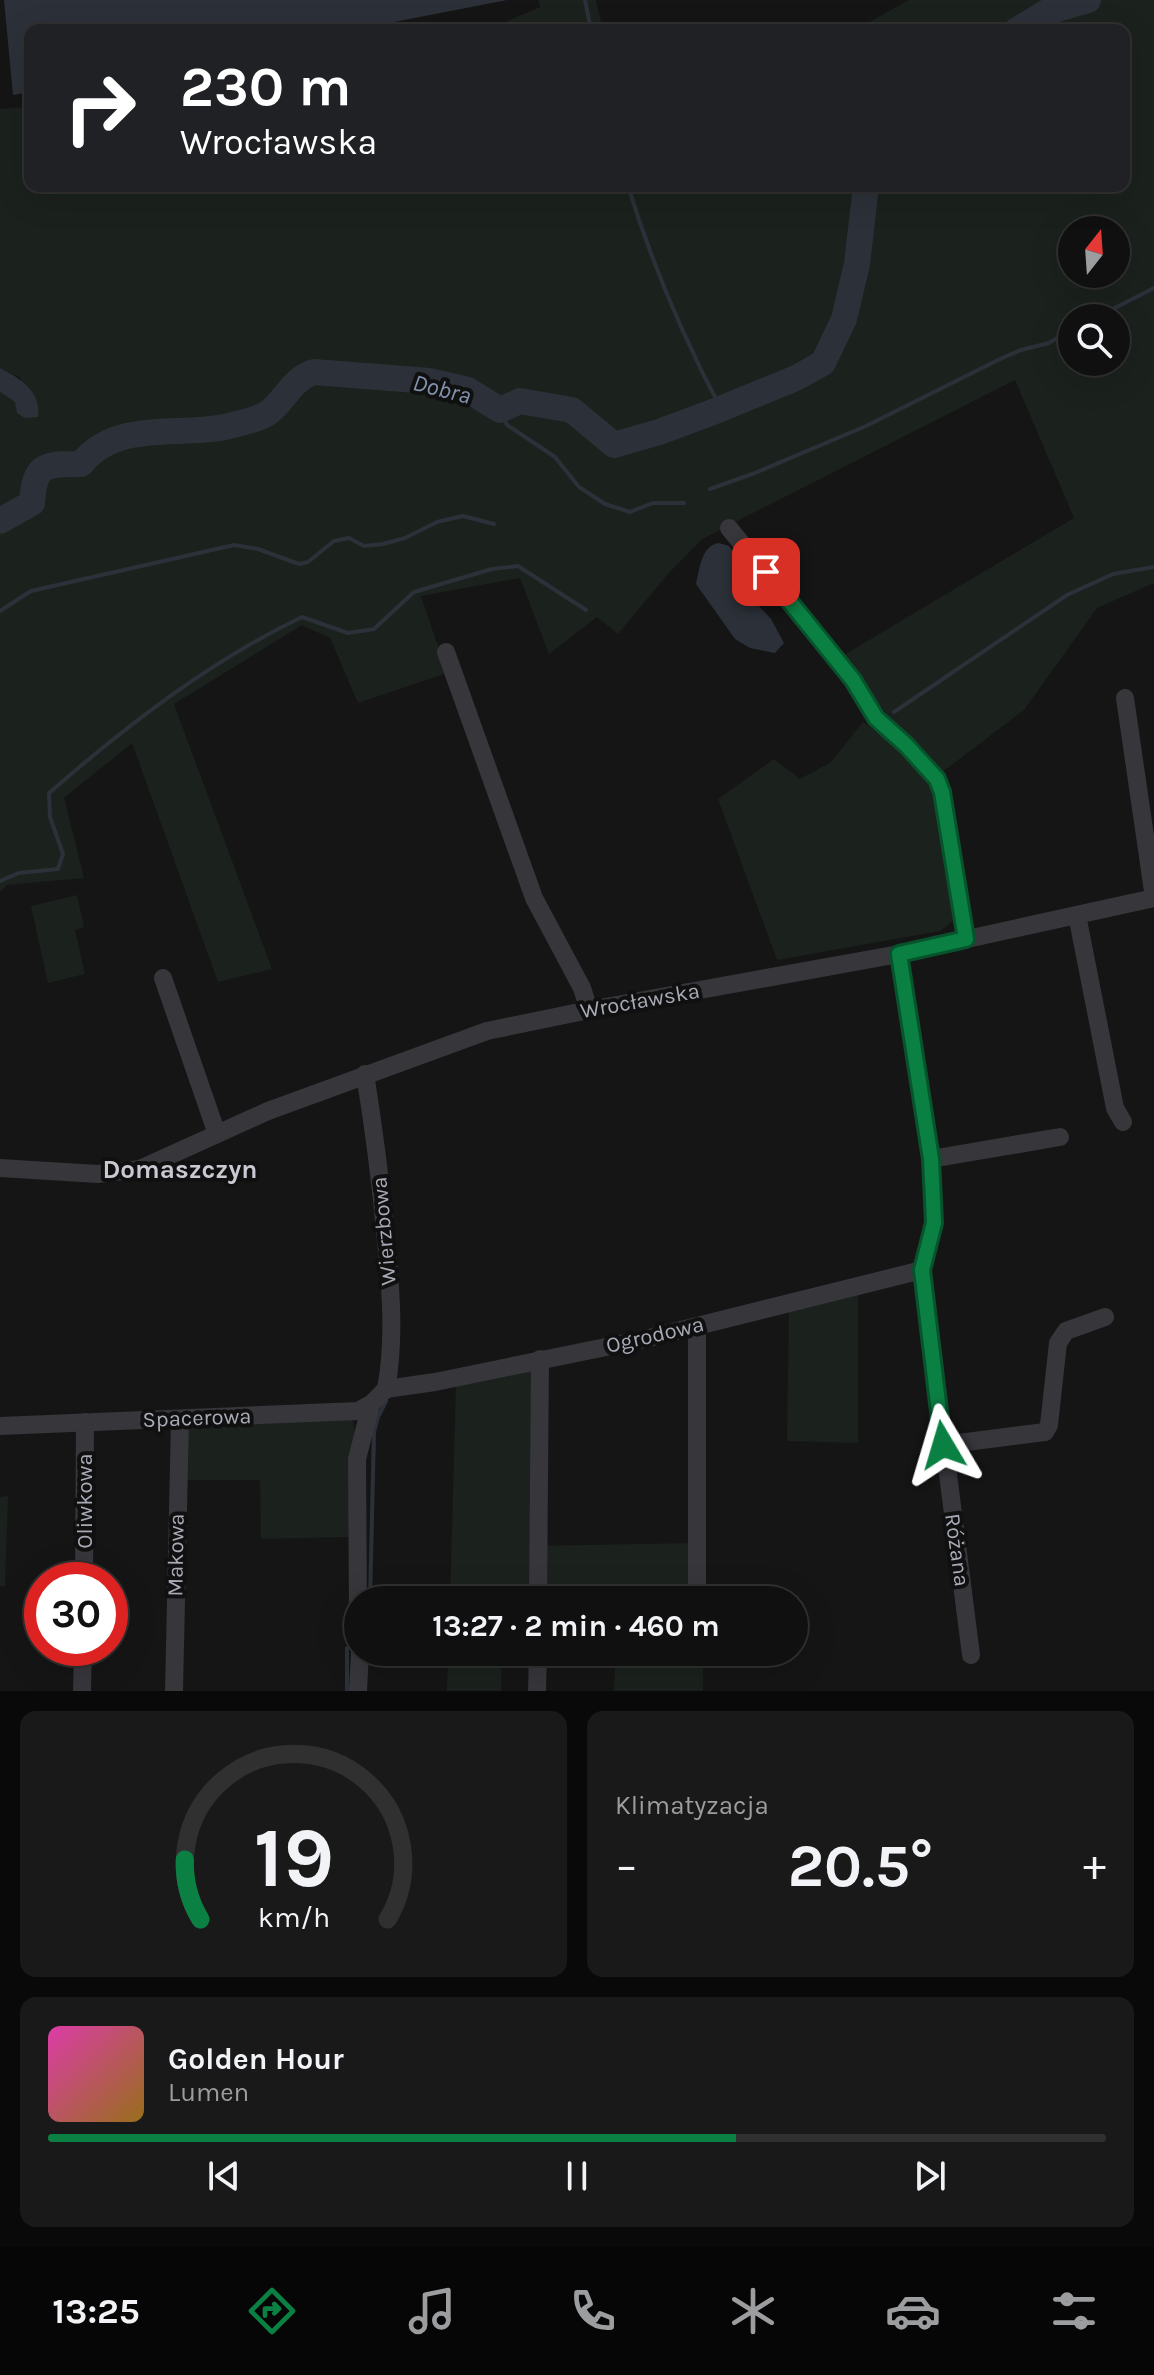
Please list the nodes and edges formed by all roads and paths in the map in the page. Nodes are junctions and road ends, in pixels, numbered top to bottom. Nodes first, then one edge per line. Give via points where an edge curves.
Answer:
1 (729, 528) dead end
2 (446, 652) dead end
3 (1125, 698) dead end
4 (1154, 898) edge
5 (1077, 915) junction
6 (966, 939) junction
7 (899, 954) junction
8 (163, 978) dead end
9 (589, 1010) junction
10 (365, 1074) junction
11 (1123, 1122) dead end
12 (217, 1134) junction
13 (1060, 1137) dead end
14 (931, 1159) junction
15 (0, 1168) edge
16 (922, 1270) junction
17 (1105, 1317) dead end
18 (697, 1326) junction
19 (540, 1359) junction
20 (386, 1389) junction
21 (371, 1404) junction
22 (180, 1419) junction
23 (85, 1422) junction
24 (0, 1426) edge
25 (943, 1445) junction
26 (84, 1562) edge
27 (358, 1586) edge
28 (538, 1586) edge
29 (697, 1586) edge
30 (971, 1655) dead end
31 (83, 1666) edge
32 (359, 1666) edge
33 (538, 1666) edge
34 (82, 1691) edge
35 (174, 1691) edge
36 (358, 1691) edge
37 (537, 1691) edge

1 - 6 street via 853,680 876,718 937,779
2 - 9 street via 534,898
3 - 4 street, Wrocławska
4 - 5 street, Wrocławska
5 - 6 street, Wrocławska
5 - 11 street via 1115,1108
6 - 7 street, Wrocławska
7 - 9 street, Wrocławska
7 - 14 street, Różana
8 - 12 street
9 - 10 street, Wrocławska via 487,1031
10 - 12 street, Wrocławska
10 - 20 street, Wierzbowa via 390,1278 391,1362
12 - 15 street, Wrocławska via 140,1169 119,1173
13 - 14 street
14 - 16 street, Różana via 934,1223
16 - 18 street, Ogrodowa
16 - 25 street, Różana
17 - 25 street via 1066,1331 1058,1343 1045,1432
18 - 19 street, Ogrodowa
18 - 29 street
19 - 20 street, Ogrodowa
19 - 28 street
20 - 21 street
21 - 22 street, Spacerowa via 358,1411
21 - 27 street via 357,1459
22 - 23 street, Spacerowa
22 - 35 street, Makowa
23 - 24 street, Spacerowa
23 - 26 street, Oliwkowa
25 - 30 street, Różana
31 - 34 street
32 - 36 street
33 - 37 street

